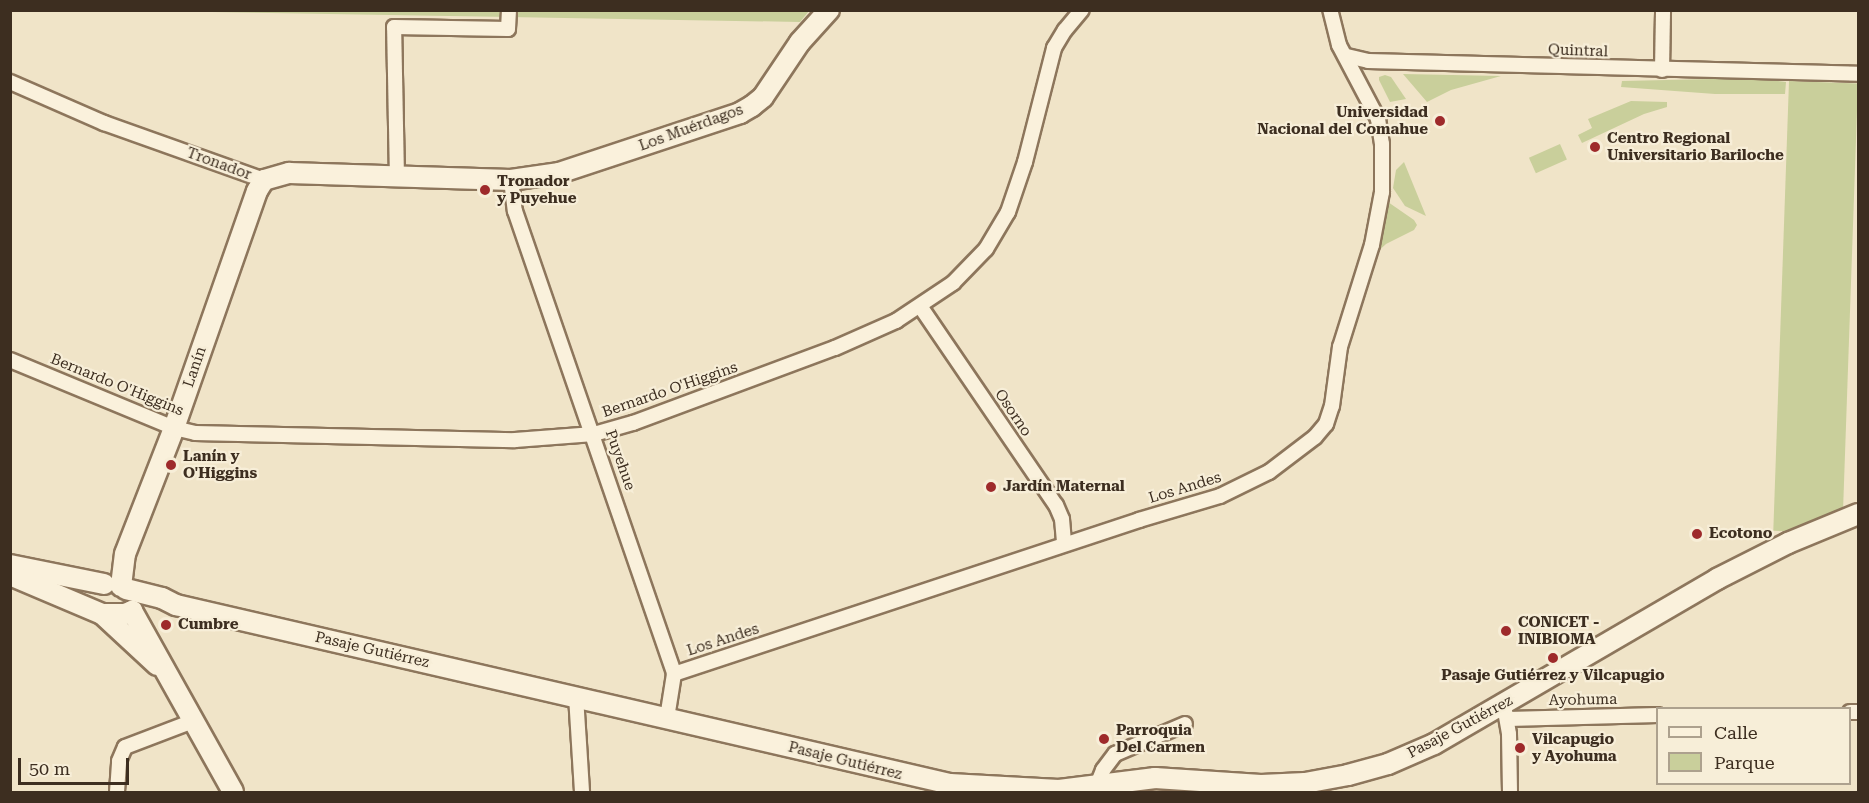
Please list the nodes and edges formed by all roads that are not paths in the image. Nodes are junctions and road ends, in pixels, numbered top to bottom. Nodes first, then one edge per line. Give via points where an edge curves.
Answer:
1 (509, 10) edge
2 (829, 10) edge
3 (1082, 10) edge
4 (1330, 10) edge
5 (1663, 10) edge
6 (1347, 56) junction
7 (1662, 70) junction
8 (1858, 74) edge
9 (10, 82) edge
10 (397, 178) junction
11 (264, 180) junction
12 (512, 180) junction
13 (920, 306) junction
14 (10, 360) edge
15 (174, 428) junction
16 (594, 434) junction
17 (1858, 514) edge
18 (1064, 544) junction
19 (10, 566) edge
20 (10, 576) edge
21 (115, 586) junction
22 (176, 605) junction
23 (133, 611) junction
24 (100, 613) junction
25 (166, 673) junction
26 (675, 674) junction
27 (576, 696) junction
28 (1505, 712) junction
29 (1656, 715) edge
30 (667, 718) junction
31 (193, 721) junction
32 (1185, 724) dead end
33 (1097, 789) edge
34 (117, 792) edge
35 (233, 792) edge
36 (582, 792) edge
37 (1510, 792) edge

1 - 10 street via 508,29 394,27
2 - 12 main road, Los Muérdagos via 800,42 763,97 740,113 559,173
3 - 13 street, Bernardo O'Higgins via 1054,48 1008,212 986,249 953,283
4 - 6 street via 1339,45
5 - 7 street
6 - 7 street, Quintral via 1368,61
6 - 18 street, Los Andes via 1378,120 1382,192 1372,245 1340,347 1326,424 1298,452 1244,486
7 - 8 street, Quintral
9 - 11 street, Tronador via 104,123
10 - 11 main road, Tronador via 289,173
10 - 12 main road, Tronador
11 - 15 main road, Lanín
12 - 16 street, Puyehue via 515,211
13 - 16 street, Bernardo O'Higgins via 835,348
13 - 18 street, Osorno via 1056,505 1062,519
14 - 15 street, Bernardo O'Higgins
15 - 16 street, Bernardo O'Higgins via 195,433 503,440
15 - 21 main road, Lanín via 125,554 117,564
16 - 26 street, Puyehue
17 - 28 main road, Pasaje Gutiérrez via 1717,579
18 - 26 street, Los Andes
19 - 21 main road, Pasaje Gutiérrez
20 - 24 main road
21 - 22 main road, Pasaje Gutiérrez
21 - 23 main road via 135,600
21 - 24 main road, Lanín via 93,594 93,604
22 - 23 main road, Pasaje Gutiérrez
22 - 27 main road, Pasaje Gutiérrez
23 - 24 main road, Pasaje Gutiérrez
23 - 25 main road
24 - 25 main road
25 - 31 main road
26 - 30 street, Puyehue
27 - 30 main road, Pasaje Gutiérrez
27 - 36 street
28 - 29 street, Ayohuma
28 - 33 main road, Pasaje Gutiérrez via 1388,764 1348,775 1305,783 1261,785 1155,778
28 - 37 street
30 - 33 main road, Pasaje Gutiérrez via 950,784
31 - 34 street via 125,747 119,761
31 - 35 main road
32 - 33 street via 1115,754 1103,770

